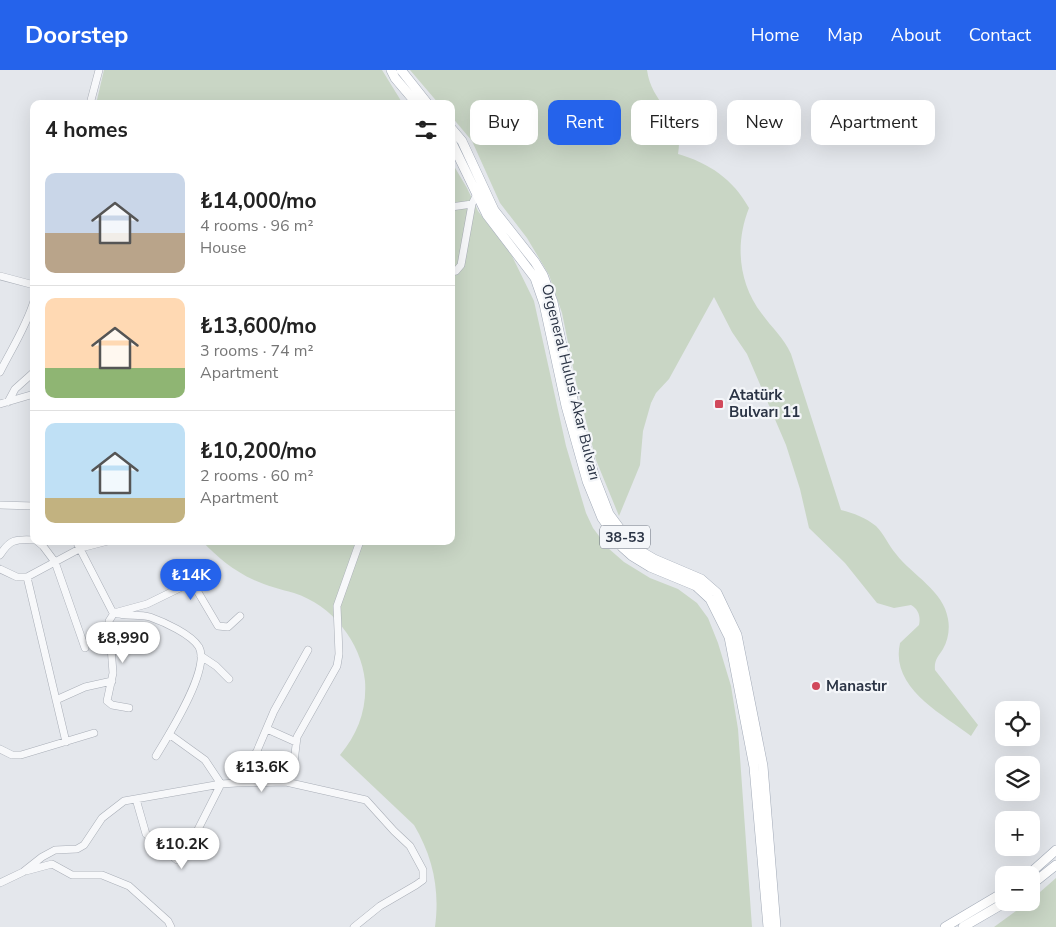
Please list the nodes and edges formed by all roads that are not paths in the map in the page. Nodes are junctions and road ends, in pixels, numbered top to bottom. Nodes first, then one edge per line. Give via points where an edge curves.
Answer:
1 (98, 70) edge
2 (391, 70) edge
3 (401, 70) edge
4 (91, 100) edge
5 (414, 100) edge
6 (425, 100) edge
7 (455, 133) edge
8 (455, 150) edge
9 (476, 194) junction
10 (472, 204) junction
11 (455, 206) edge
12 (455, 271) edge
13 (0, 276) edge
14 (30, 285) edge
15 (30, 314) edge
16 (0, 372) edge
17 (30, 376) edge
18 (30, 395) edge
19 (8, 402) junction
20 (0, 404) edge
21 (0, 505) edge
22 (30, 506) edge
23 (30, 541) edge
24 (41, 545) edge
25 (79, 545) edge
26 (359, 545) edge
27 (0, 555) edge
28 (55, 562) junction
29 (0, 569) edge
30 (27, 577) junction
31 (114, 613) junction
32 (240, 616) dead end
33 (85, 648) dead end
34 (308, 650) dead end
35 (201, 656) junction
36 (229, 679) dead end
37 (112, 681) junction
38 (56, 700) junction
39 (129, 708) dead end
40 (266, 728) junction
41 (94, 733) dead end
42 (169, 734) junction
43 (66, 742) junction
44 (296, 742) junction
45 (0, 749) edge
46 (156, 756) dead end
47 (286, 782) junction
48 (237, 783) junction
49 (221, 784) junction
50 (136, 799) junction
51 (1056, 850) edge
52 (1056, 865) edge
53 (1038, 866) edge
54 (23, 872) junction
55 (1040, 878) edge
56 (0, 883) edge
57 (995, 897) edge
58 (995, 908) edge
59 (171, 927) edge
60 (354, 927) edge
61 (768, 927) edge
62 (776, 927) edge
63 (946, 927) edge
64 (963, 927) edge

1 - 4 street
2 - 5 main road
3 - 6 main road
7 - 62 main road, Orgeneral Hulusi Akar Bulvarı / 38-53 via 462,141 494,210 543,275 574,404 609,514 637,549 701,579 717,593 737,635 763,766
8 - 9 main road, Orgeneral Hulusi Akar Bulvarı / 38-53
9 - 10 street
9 - 61 main road, Orgeneral Hulusi Akar Bulvarı / 38-53 via 487,215 535,278 544,304 566,406 587,481 602,518 632,556 696,586 710,598 729,638 754,767
10 - 11 street
10 - 12 street via 461,265
13 - 14 street
15 - 16 street
17 - 19 street via 15,389
18 - 19 street
19 - 20 street
21 - 22 street
23 - 27 street via 12,541
24 - 28 street
25 - 28 street
25 - 31 street
26 - 44 street via 337,606 338,666
28 - 30 street
28 - 33 street
29 - 30 street via 17,577
30 - 38 street
31 - 32 street via 147,604 192,582 218,626 230,626
31 - 35 street via 145,616 170,627 193,641
31 - 37 street via 109,621
34 - 40 street
35 - 36 street
35 - 42 street via 193,689
37 - 38 street via 86,687
37 - 39 street via 108,703
38 - 43 street
40 - 44 street
40 - 48 street via 257,751
41 - 43 street
42 - 46 street
42 - 49 street via 205,760
43 - 45 street via 18,756
44 - 47 street via 294,762
47 - 48 street
47 - 60 street via 366,800 410,846 423,870 423,880 380,906
48 - 49 street
49 - 50 street
49 - 50 street via 186,855 178,860 146,834
50 - 54 street via 124,801 102,818 77,850 56,850
51 - 53 main road
52 - 55 main road
54 - 56 street
54 - 59 street via 52,864 72,875 102,875 129,886
57 - 63 main road
58 - 64 main road

